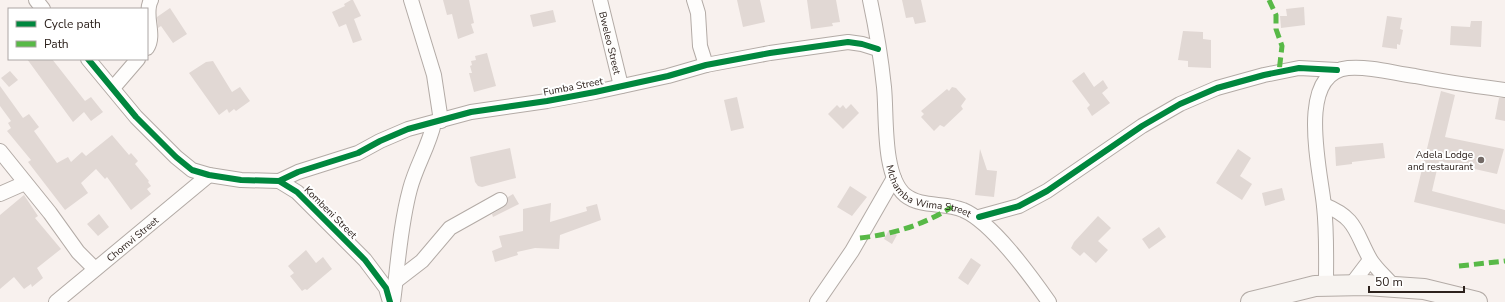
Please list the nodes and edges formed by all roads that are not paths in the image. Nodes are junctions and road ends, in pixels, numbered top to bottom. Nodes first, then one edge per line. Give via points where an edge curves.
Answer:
1 (36, 0) edge
2 (151, 0) edge
3 (411, 0) edge
4 (600, 0) edge
5 (694, 0) edge
6 (870, 0) edge
7 (42, 8) edge
8 (148, 22) edge
9 (148, 22) edge
10 (148, 45) edge
11 (878, 49) junction
12 (89, 60) edge
13 (137, 60) edge
14 (706, 65) junction
15 (1337, 70) junction
16 (621, 86) junction
17 (113, 88) junction
18 (1505, 90) edge
19 (437, 122) junction
20 (0, 151) edge
21 (209, 175) junction
22 (894, 178) junction
23 (279, 181) junction
24 (25, 183) junction
25 (0, 194) edge
26 (500, 200) dead end
27 (1324, 205) junction
28 (979, 218) junction
29 (1370, 260) junction
30 (95, 269) junction
31 (396, 281) junction
32 (1326, 285) junction
33 (1351, 286) junction
34 (1394, 287) junction
35 (56, 302) edge
36 (391, 302) edge
37 (817, 302) edge
38 (1049, 302) edge
39 (1252, 302) edge
40 (1477, 302) edge

1 - 7 street
2 - 9 street
3 - 19 street via 434,75
4 - 16 street, Bweleo Street
5 - 14 street via 698,13 700,46
6 - 11 street, Mchamba Wima Street
8 - 10 street
11 - 14 street, Fumba Street via 848,42
11 - 22 street, Mchamba Wima Street via 884,87 888,159
12 - 17 street, Kombeni Street
13 - 17 street
14 - 16 street, Fumba Street
15 - 18 street via 1372,69
15 - 27 street via 1325,80 1319,93 1315,122
15 - 28 street via 1299,68 1217,88 1180,104 1142,126 1046,191 1019,206
16 - 19 street, Fumba Street via 547,101 471,112
17 - 21 street, Kombeni Street via 136,117 176,157 192,170
19 - 23 street, Fumba Street via 408,129 358,153 298,172
19 - 31 street via 418,164 410,190
20 - 24 street
21 - 23 street, Kombeni Street via 241,180
21 - 30 street, Chomvi Street
22 - 28 street, Mchamba Wima Street via 905,195 921,203 962,209
22 - 37 street via 852,251
23 - 36 street, Kombeni Street via 297,192 365,260 386,288
24 - 25 street
24 - 30 street via 78,252
26 - 31 street via 450,228 422,261
27 - 29 street via 1345,216 1356,228
27 - 32 street
28 - 38 street, Mchamba Wima Street via 1020,264
29 - 33 street
29 - 34 street
30 - 35 street, Chomvi Street
31 - 36 street
32 - 33 street
32 - 39 street
33 - 34 street
34 - 40 street via 1424,289

